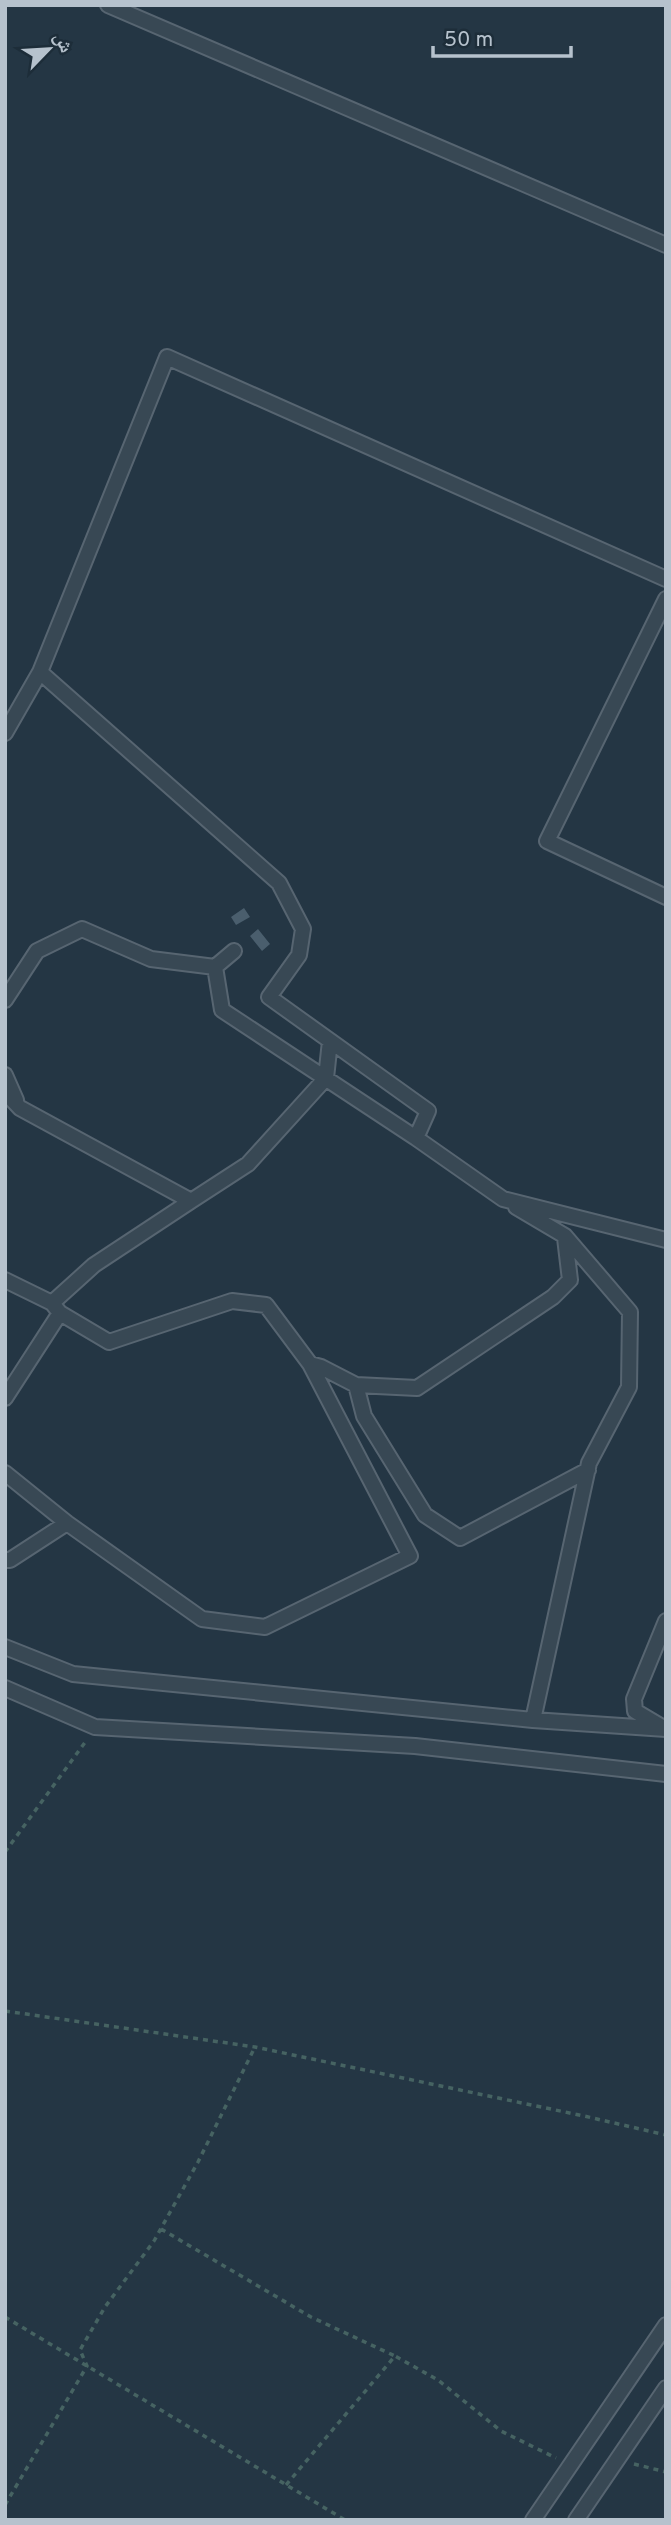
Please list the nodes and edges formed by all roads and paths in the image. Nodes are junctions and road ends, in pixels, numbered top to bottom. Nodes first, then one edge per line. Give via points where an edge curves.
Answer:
1 (108, 5) edge
2 (130, 10) edge
3 (666, 245) edge
4 (666, 579) edge
5 (666, 599) edge
6 (40, 672) junction
7 (5, 733) edge
8 (666, 897) edge
9 (234, 951) dead end
10 (215, 967) junction
11 (5, 1000) edge
12 (330, 1041) junction
13 (5, 1075) edge
14 (326, 1078) junction
15 (5, 1092) edge
16 (20, 1108) junction
17 (416, 1138) junction
18 (503, 1199) junction
19 (191, 1201) junction
20 (565, 1236) junction
21 (666, 1240) edge
22 (5, 1280) edge
23 (56, 1308) junction
24 (310, 1364) junction
25 (356, 1385) junction
26 (5, 1398) edge
27 (588, 1470) junction
28 (5, 1474) edge
29 (67, 1523) junction
30 (5, 1560) edge
31 (666, 1621) edge
32 (5, 1647) edge
33 (5, 1688) edge
34 (533, 1720) junction
35 (95, 1727) junction
36 (666, 1729) edge
37 (666, 1774) edge
38 (5, 1852) edge
39 (5, 2011) edge
40 (255, 2047) junction
41 (666, 2135) edge
42 (161, 2229) junction
43 (5, 2317) edge
44 (666, 2325) edge
45 (395, 2356) junction
46 (87, 2366) junction
47 (666, 2388) edge
48 (617, 2459) junction
49 (570, 2465) junction
50 (666, 2472) edge
51 (286, 2486) junction
52 (5, 2505) edge
53 (345, 2520) edge
54 (533, 2520) edge
55 (576, 2520) edge

1 - 2 street
2 - 3 street
4 - 6 street via 167,357
5 - 8 street via 547,841
6 - 7 street
6 - 12 street via 279,883 303,929 299,955 269,998
9 - 10 street
10 - 11 street via 151,959 82,929 37,951
10 - 14 street via 222,1010
12 - 14 street
12 - 17 street via 428,1111
13 - 16 street
14 - 17 street
14 - 19 street via 248,1164
15 - 16 street
16 - 19 street
17 - 18 street
18 - 20 street
18 - 21 street
19 - 23 street via 94,1265
20 - 25 street via 570,1280 553,1297 418,1388
20 - 27 street via 630,1312 629,1387
22 - 23 street
23 - 24 street via 109,1342 232,1301 266,1305
23 - 26 street
24 - 25 street
24 - 29 street via 410,1556 265,1627 202,1619
25 - 27 street via 364,1416 425,1516 460,1538
27 - 34 street
28 - 29 street
29 - 30 street
31 - 36 street via 634,1699 635,1711
32 - 34 street via 73,1674
33 - 35 street
34 - 36 street
35 - 37 street via 415,1746
35 - 38 path
39 - 40 path
40 - 41 path
40 - 42 path
42 - 45 path via 311,2317
42 - 46 path via 80,2350
43 - 46 path
44 - 49 street
45 - 49 path via 439,2380 501,2431
45 - 51 path
46 - 51 path
46 - 52 path
47 - 48 street
48 - 50 path
48 - 55 street
49 - 54 street
51 - 53 path

